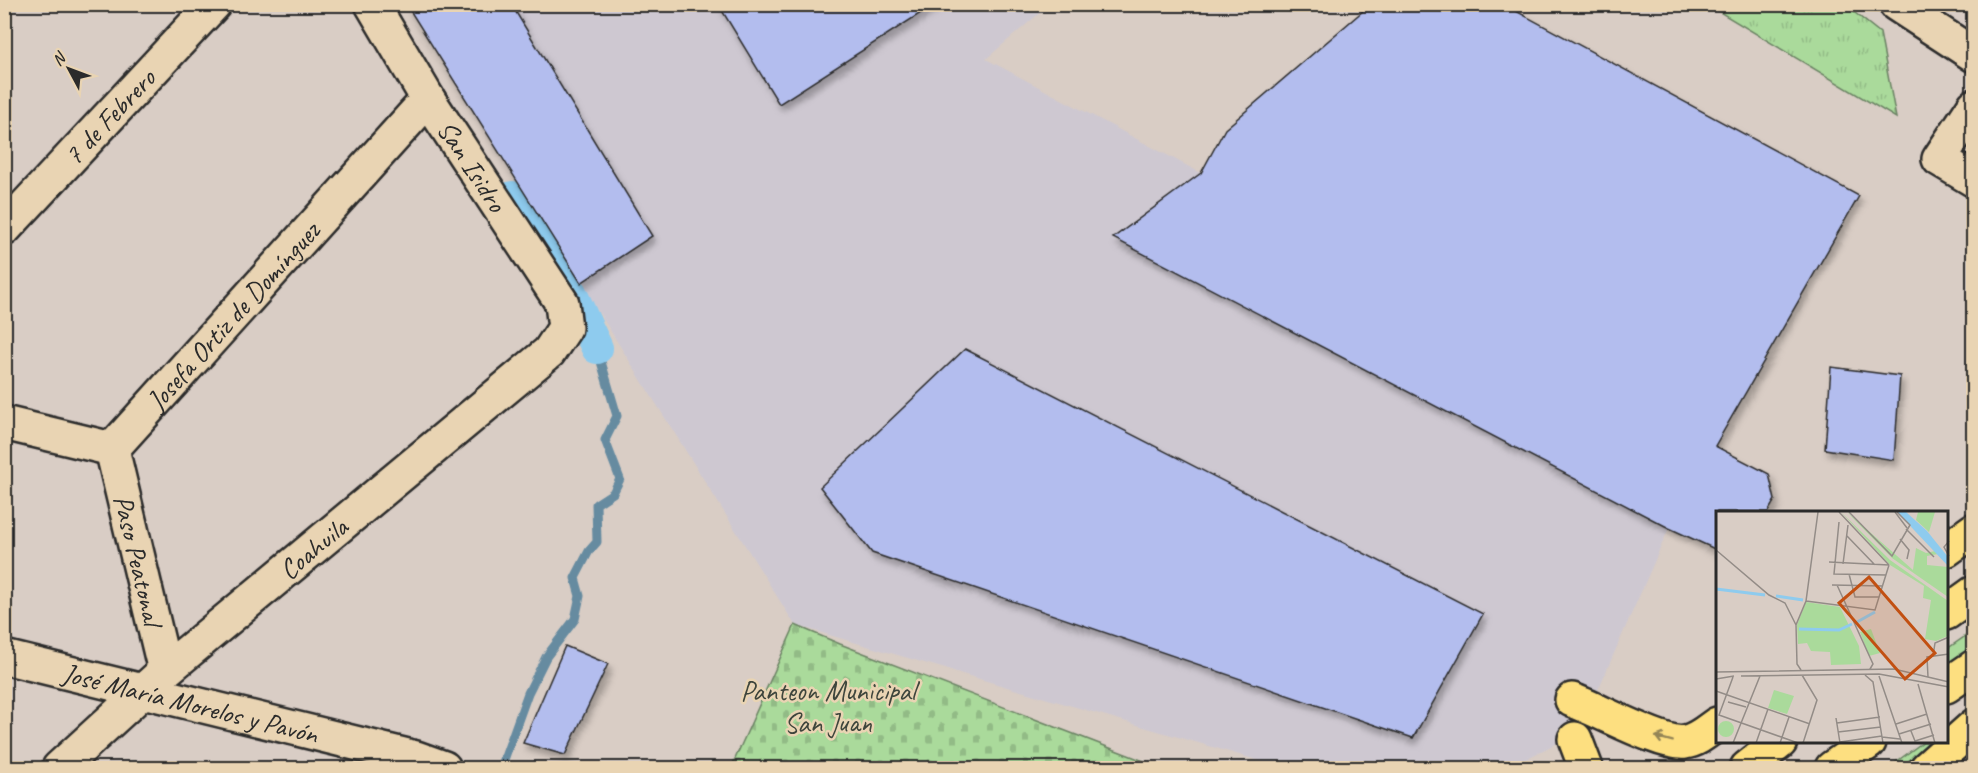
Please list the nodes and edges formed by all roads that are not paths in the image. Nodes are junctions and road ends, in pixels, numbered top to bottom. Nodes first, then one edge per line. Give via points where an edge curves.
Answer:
1 (214, 4) edge
2 (372, 4) edge
3 (1896, 4) edge
4 (1974, 55) edge
5 (428, 99) junction
6 (1974, 106) edge
7 (1974, 180) edge
8 (4, 229) edge
9 (565, 328) joint
10 (4, 423) edge
11 (112, 449) junction
12 (1974, 530) edge
13 (1948, 549) edge
14 (1974, 593) edge
15 (1948, 612) edge
16 (4, 657) edge
17 (1974, 667) edge
18 (154, 682) junction
19 (1948, 685) edge
20 (1572, 700) dead end
21 (1716, 725) edge
22 (1974, 726) edge
23 (1777, 743) edge
24 (1866, 743) edge
25 (59, 768) edge
26 (444, 768) edge
27 (1746, 768) edge
28 (1832, 768) edge
29 (1927, 768) edge

1 - 8 street, 7 de Febrero
2 - 5 street, San Isidro
3 - 4 street
5 - 9 street, San Isidro via 562,303
5 - 11 street, Josefa Ortiz de Domínguez
6 - 7 street via 1939,159
9 - 18 street, Coahuila via 549,352
10 - 11 street
11 - 18 street, Paso Peatonal
12 - 13 main road
14 - 15 main road
16 - 18 street, José María Morelos y Pavón
17 - 19 main road
18 - 25 street, Coahuila
18 - 26 street, José María Morelos y Pavón
21 -> 20 main road via 1683,742 1664,740
22 - 29 main road
23 - 27 main road
24 - 28 main road

